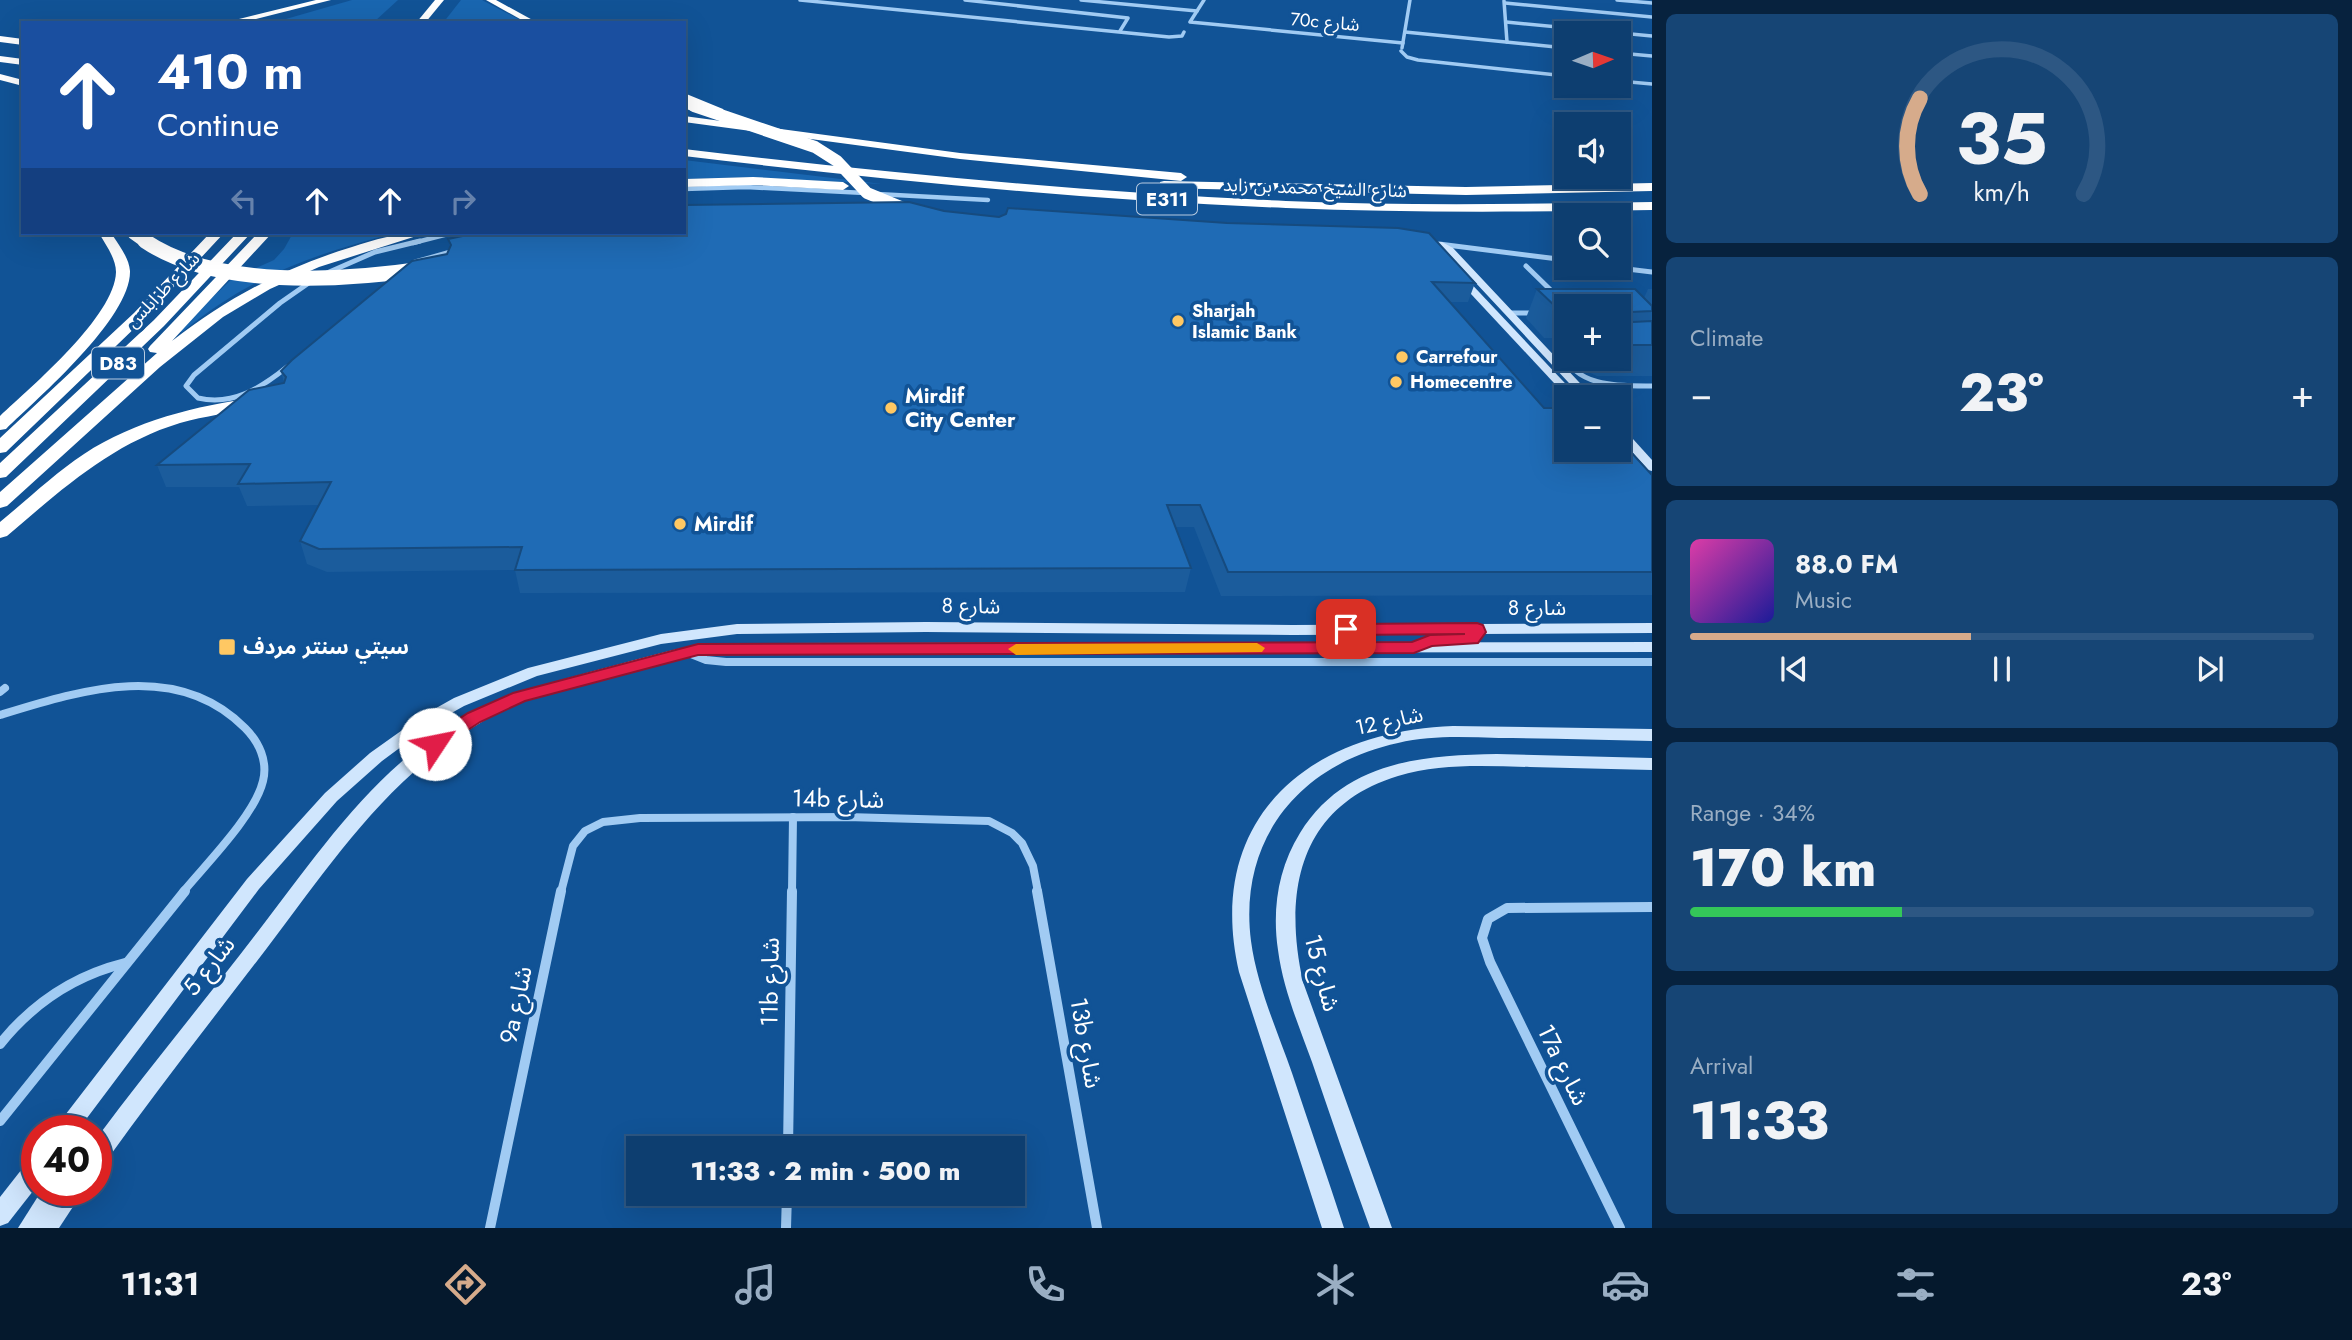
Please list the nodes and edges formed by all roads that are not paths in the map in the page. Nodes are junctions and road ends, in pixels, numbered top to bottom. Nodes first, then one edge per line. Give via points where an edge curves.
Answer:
1 (327, 0) edge
2 (339, 0) edge
3 (440, 0) edge
4 (452, 0) edge
5 (490, 0) edge
6 (803, 0) edge
7 (965, 0) edge
8 (1081, 0) edge
9 (1203, 0) edge
10 (1410, 0) edge
11 (1617, 0) edge
12 (1115, 2) edge
13 (1505, 2) edge
14 (1652, 3) edge
15 (1196, 11) junction
16 (1652, 17) edge
17 (236, 21) edge
18 (262, 21) edge
19 (422, 21) edge
20 (436, 21) edge
21 (531, 21) edge
22 (1190, 22) junction
23 (1506, 22) junction
24 (1120, 32) junction
25 (1405, 32) junction
26 (1652, 36) edge
27 (0, 37) edge
28 (21, 39) edge
29 (1507, 42) junction
30 (1403, 43) junction
31 (0, 47) edge
32 (1554, 47) edge
33 (21, 50) edge
34 (1631, 54) edge
35 (1652, 56) edge
36 (0, 59) edge
37 (21, 62) edge
38 (21, 72) edge
39 (0, 73) edge
40 (1554, 75) edge
41 (21, 78) edge
42 (21, 82) edge
43 (1631, 82) edge
44 (1652, 84) edge
45 (686, 97) edge
46 (686, 104) edge
47 (686, 119) edge
48 (686, 126) edge
49 (686, 139) edge
50 (854, 142) junction
51 (808, 144) junction
52 (686, 152) edge
53 (686, 183) edge
54 (1652, 187) edge
55 (1270, 188) junction
56 (686, 189) edge
57 (1002, 201) junction
58 (1652, 206) edge
59 (1393, 209) junction
60 (903, 216) edge
61 (922, 216) joint
62 (106, 235) edge
63 (136, 235) edge
64 (412, 235) edge
65 (444, 235) edge
66 (213, 237) edge
67 (255, 237) edge
68 (1437, 243) junction
69 (462, 249) edge
70 (1554, 258) edge
71 (444, 264) joint
72 (1526, 267) dead end
73 (1631, 269) edge
74 (1652, 272) edge
75 (398, 281) edge
76 (387, 283) edge
77 (1554, 294) edge
78 (1488, 306) junction
79 (1511, 313) junction
80 (1538, 313) edge
81 (1548, 355) junction
82 (289, 365) edge
83 (1578, 371) edge
84 (1562, 385) edge
85 (1577, 385) edge
86 (1652, 386) edge
87 (273, 400) edge
88 (0, 425) edge
89 (1631, 447) edge
90 (0, 448) edge
91 (1631, 451) edge
92 (55, 452) junction
93 (1652, 467) edge
94 (0, 473) edge
95 (1652, 480) edge
96 (0, 502) edge
97 (0, 532) edge
98 (1652, 628) edge
99 (1477, 629) junction
100 (1652, 647) edge
101 (1414, 648) junction
102 (686, 652) junction
103 (1652, 662) edge
104 (0, 715) edge
105 (1652, 735) edge
106 (1651, 765) edge
107 (331, 797) joint
108 (363, 808) joint
109 (793, 817) junction
110 (620, 820) joint
111 (1034, 866) joint
112 (1652, 907) edge
113 (126, 963) junction
114 (0, 1044) edge
115 (77, 1115) edge
116 (0, 1121) edge
117 (112, 1136) edge
118 (788, 1136) edge
119 (21, 1188) edge
120 (44, 1206) edge
121 (61, 1206) edge
122 (787, 1206) edge
123 (0, 1214) edge
124 (29, 1228) edge
125 (45, 1228) edge
126 (490, 1228) edge
127 (786, 1228) edge
128 (1097, 1228) edge
129 (1333, 1228) edge
130 (1381, 1228) edge
131 (1620, 1228) edge

1 - 17 highway
2 - 18 highway
3 - 19 highway
4 - 20 highway
5 - 21 highway
6 - 24 street
7 - 24 street via 1129,18
8 - 12 street
9 - 15 street
10 - 25 street
11 - 14 street
12 - 15 street
13 - 16 street
13 - 23 street
15 - 22 street
22 - 24 street via 1180,36
22 - 30 street, 70c شارع
23 - 26 street
23 - 29 street
25 - 29 street
25 - 30 street
27 - 28 highway
29 - 32 street
30 - 40 street via 1401,56 1408,60
31 - 33 highway
34 - 35 street
36 - 37 highway
38 - 39 highway
39 - 41 highway
39 - 42 highway
43 - 44 street
45 - 50 highway via 745,119
46 - 51 highway, bridge
47 - 50 highway
48 - 51 highway, bridge
49 - 55 highway, شارع الشيخ محمد بن زايد / E311 via 946,170
50 - 55 highway
51 - 61 highway, bridge via 832,157 867,192
52 - 59 highway, شارع الشيخ محمد بن زايد / E311 via 1019,189
53 - 57 highway via 783,182
54 - 55 highway, شارع الشيخ محمد بن زايد / E311 via 1466,191
56 - 57 street via 755,187
57 - 59 highway via 1232,213
58 - 59 highway, شارع الشيخ محمد بن زايد / E311
60 - 61 street
62 - 88 highway via 123,270 111,309
63 - 71 highway, bridge via 155,248 204,265 285,276 392,278
64 - 92 highway via 325,260 232,305
65 - 82 street via 375,252 307,284 186,386 198,398 230,398 256,390
66 - 90 highway, شارع طرابلس / D83 via 139,316
67 - 92 highway
67 - 94 highway, شارع طرابلس / D83 via 231,248
68 - 70 street
68 - 78 street via 1442,258
68 - 79 street via 1450,250
69 - 76 street via 417,261
71 - 75 street via 418,265
72 - 77 street
73 - 74 street
78 - 81 street via 1501,311
78 - 84 street
79 - 80 street
79 - 81 street
81 - 85 street
83 - 86 street via 1594,383
87 - 97 highway via 207,410 127,438 91,458
89 - 93 street
91 - 95 street
92 - 96 highway
98 - 99 street, شارع 8
99 - 101 street via 1478,635 1472,639 1430,640
99 - 107 street, شارع 8 via 843,627 698,633 558,665 486,690 427,720
100 - 101 street, شارع 8
101 - 102 street, شارع 8 via 744,647
102 - 103 street via 726,662 903,664 1044,660
102 - 108 street, شارع 8 via 500,705 421,753
104 - 113 street via 100,688 161,687 221,705 260,746 265,777 256,800
105 - 129 street, شارع 12 via 1401,736 1351,750 1313,771 1275,805 1249,856 1240,919 1248,968
106 - 130 street, شارع 15 via 1475,759 1406,767 1346,791 1307,830 1286,889 1284,933 1293,982
107 - 115 street, شارع 5 via 253,884
108 - 117 street, شارع 5
109 - 110 street, 14b شارع
109 - 111 street, 14b شارع via 989,821 1020,838
109 - 118 street, 11b شارع
110 - 126 street, 9a شارع via 591,827 572,847
111 - 128 street, 13b شارع
112 - 131 street, 17a شارع via 1520,906 1488,919 1482,938
113 - 114 street via 63,987 25,1015
113 - 116 street
119 - 123 street
120 - 124 street
121 - 125 street
122 - 127 street

